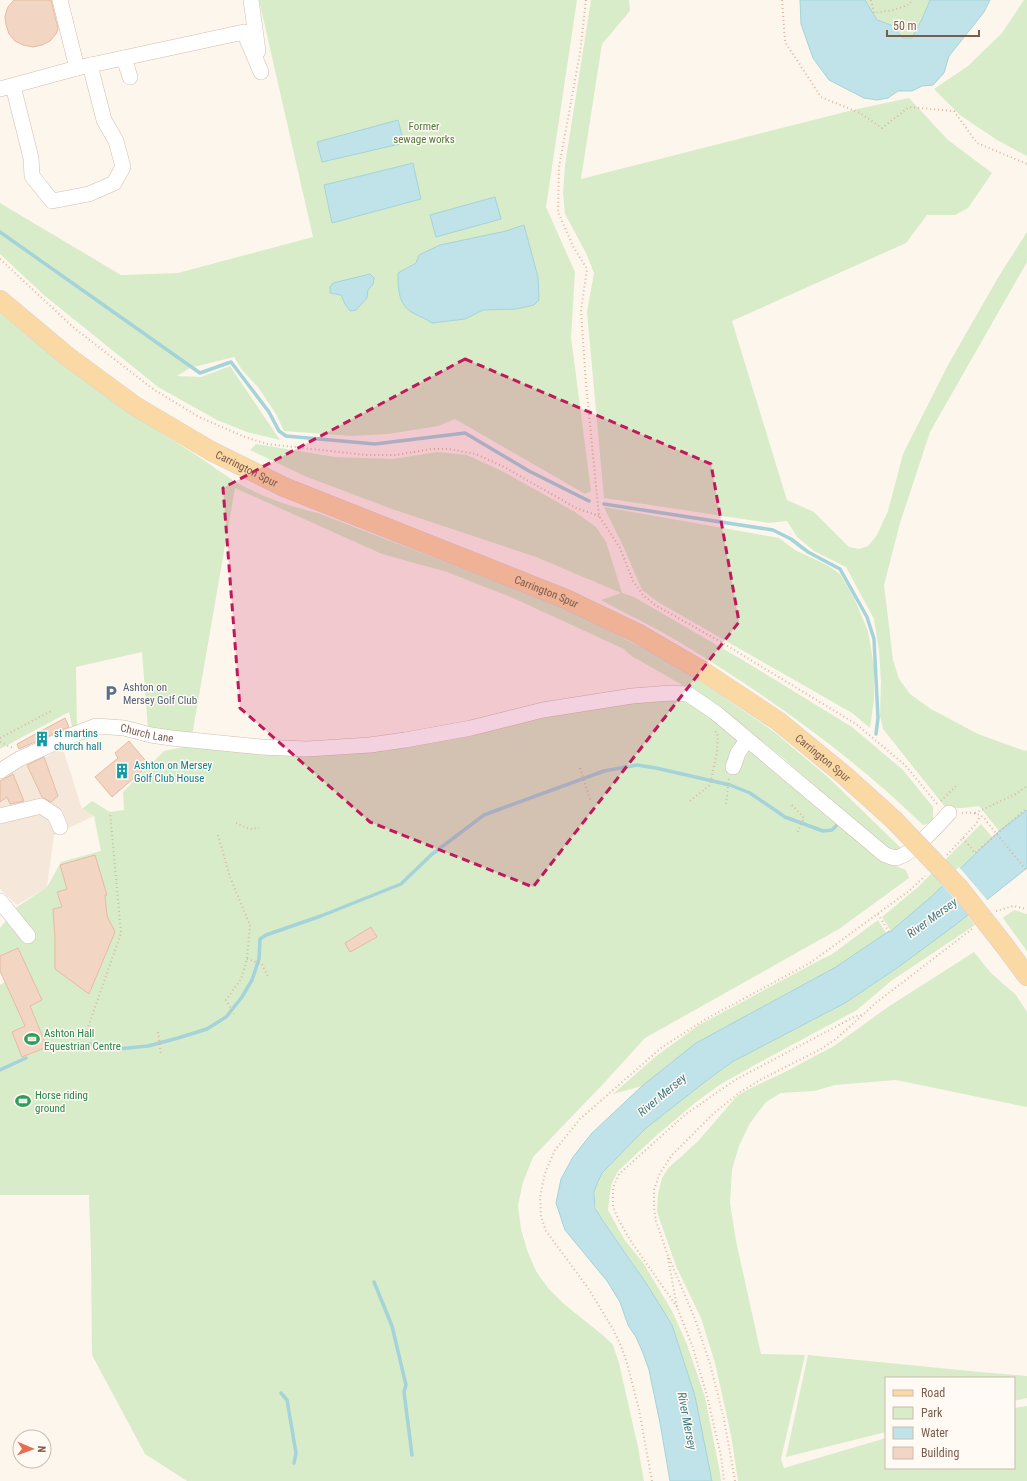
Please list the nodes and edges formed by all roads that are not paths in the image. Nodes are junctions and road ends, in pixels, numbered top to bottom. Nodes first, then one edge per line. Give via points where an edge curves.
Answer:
1 (60, 0) edge
2 (251, 0) edge
3 (124, 58) junction
4 (83, 67) junction
5 (130, 78) dead end
6 (7, 88) edge
7 (0, 300) edge
8 (747, 740) junction
9 (0, 770) edge
10 (731, 773) road end
11 (943, 809) road end
12 (0, 816) edge
13 (60, 826) dead end
14 (0, 901) edge
15 (28, 936) dead end
16 (1027, 976) edge

1 - 4 street
2 - 3 street via 261,72 244,32
3 - 4 street
3 - 5 street
4 - 6 street via 64,77
4 - 6 street via 104,120 116,141 123,167 114,183 88,194 52,201 32,176 31,158
7 - 16 main road, Carrington Spur, bridge via 67,356 135,406 211,451 284,487 566,599 637,633 704,672 778,721 894,820 960,889
8 - 9 street, Church Lane via 716,713 688,694 670,693 632,696 543,710 471,728 405,740 307,749 184,739 150,735 124,728 96,726 19,759
8 - 10 street via 738,753
8 - 11 street, Church Lane via 879,851 890,857 898,858 911,849
12 - 13 street via 40,806 55,815
14 - 15 street

